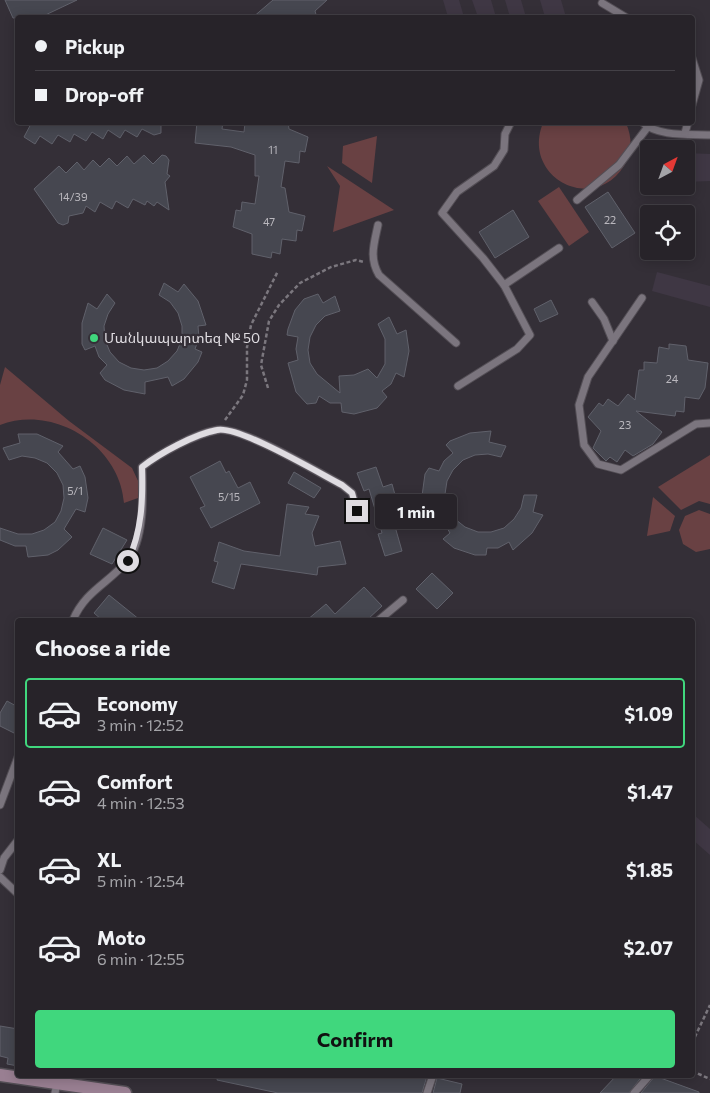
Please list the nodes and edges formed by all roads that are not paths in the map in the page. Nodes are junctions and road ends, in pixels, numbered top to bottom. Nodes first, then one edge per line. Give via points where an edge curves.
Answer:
1 (602, 3) dead end
2 (622, 15) edge
3 (695, 67) edge
4 (695, 94) edge
5 (510, 125) edge
6 (644, 125) edge
7 (687, 125) edge
8 (685, 133) junction
9 (710, 135) edge
10 (577, 200) dead end
11 (378, 225) dead end
12 (559, 248) dead end
13 (504, 285) junction
14 (642, 298) dead end
15 (592, 302) dead end
16 (612, 341) junction
17 (456, 343) dead end
18 (458, 386) dead end
19 (710, 423) edge
20 (357, 511) dead end
21 (403, 600) dead end
22 (74, 618) edge
23 (382, 618) edge
24 (15, 766) edge
25 (0, 804) edge
26 (15, 844) edge
27 (0, 870) edge
28 (0, 877) edge
29 (15, 891) edge
30 (0, 1075) edge
31 (15, 1077) edge
32 (21, 1078) edge
33 (432, 1078) edge
34 (647, 1078) edge
35 (0, 1081) edge
36 (56, 1090) edge
37 (90, 1093) edge
38 (125, 1093) edge
39 (428, 1093) edge
40 (634, 1093) edge

1 - 2 lane
3 - 4 lane via 699,80
5 - 13 lane via 504,150 494,166 457,192 442,213
6 - 8 lane
6 - 10 lane via 619,165
7 - 8 lane
8 - 9 lane
11 - 17 lane via 372,264 379,275
12 - 13 lane
13 - 18 lane via 530,335 517,349
14 - 16 lane
15 - 16 lane via 604,319
16 - 19 lane via 588,377 579,405 584,445 598,464 620,470 696,424
20 - 22 lane via 352,493 342,485 238,432 218,429 159,454 142,467 143,502 135,545 128,561 92,591
21 - 23 lane
24 - 25 lane
26 - 27 lane via 4,858
28 - 29 lane
30 - 31 street
32 - 38 street
33 - 39 lane
34 - 40 lane
35 - 36 street
36 - 37 street

